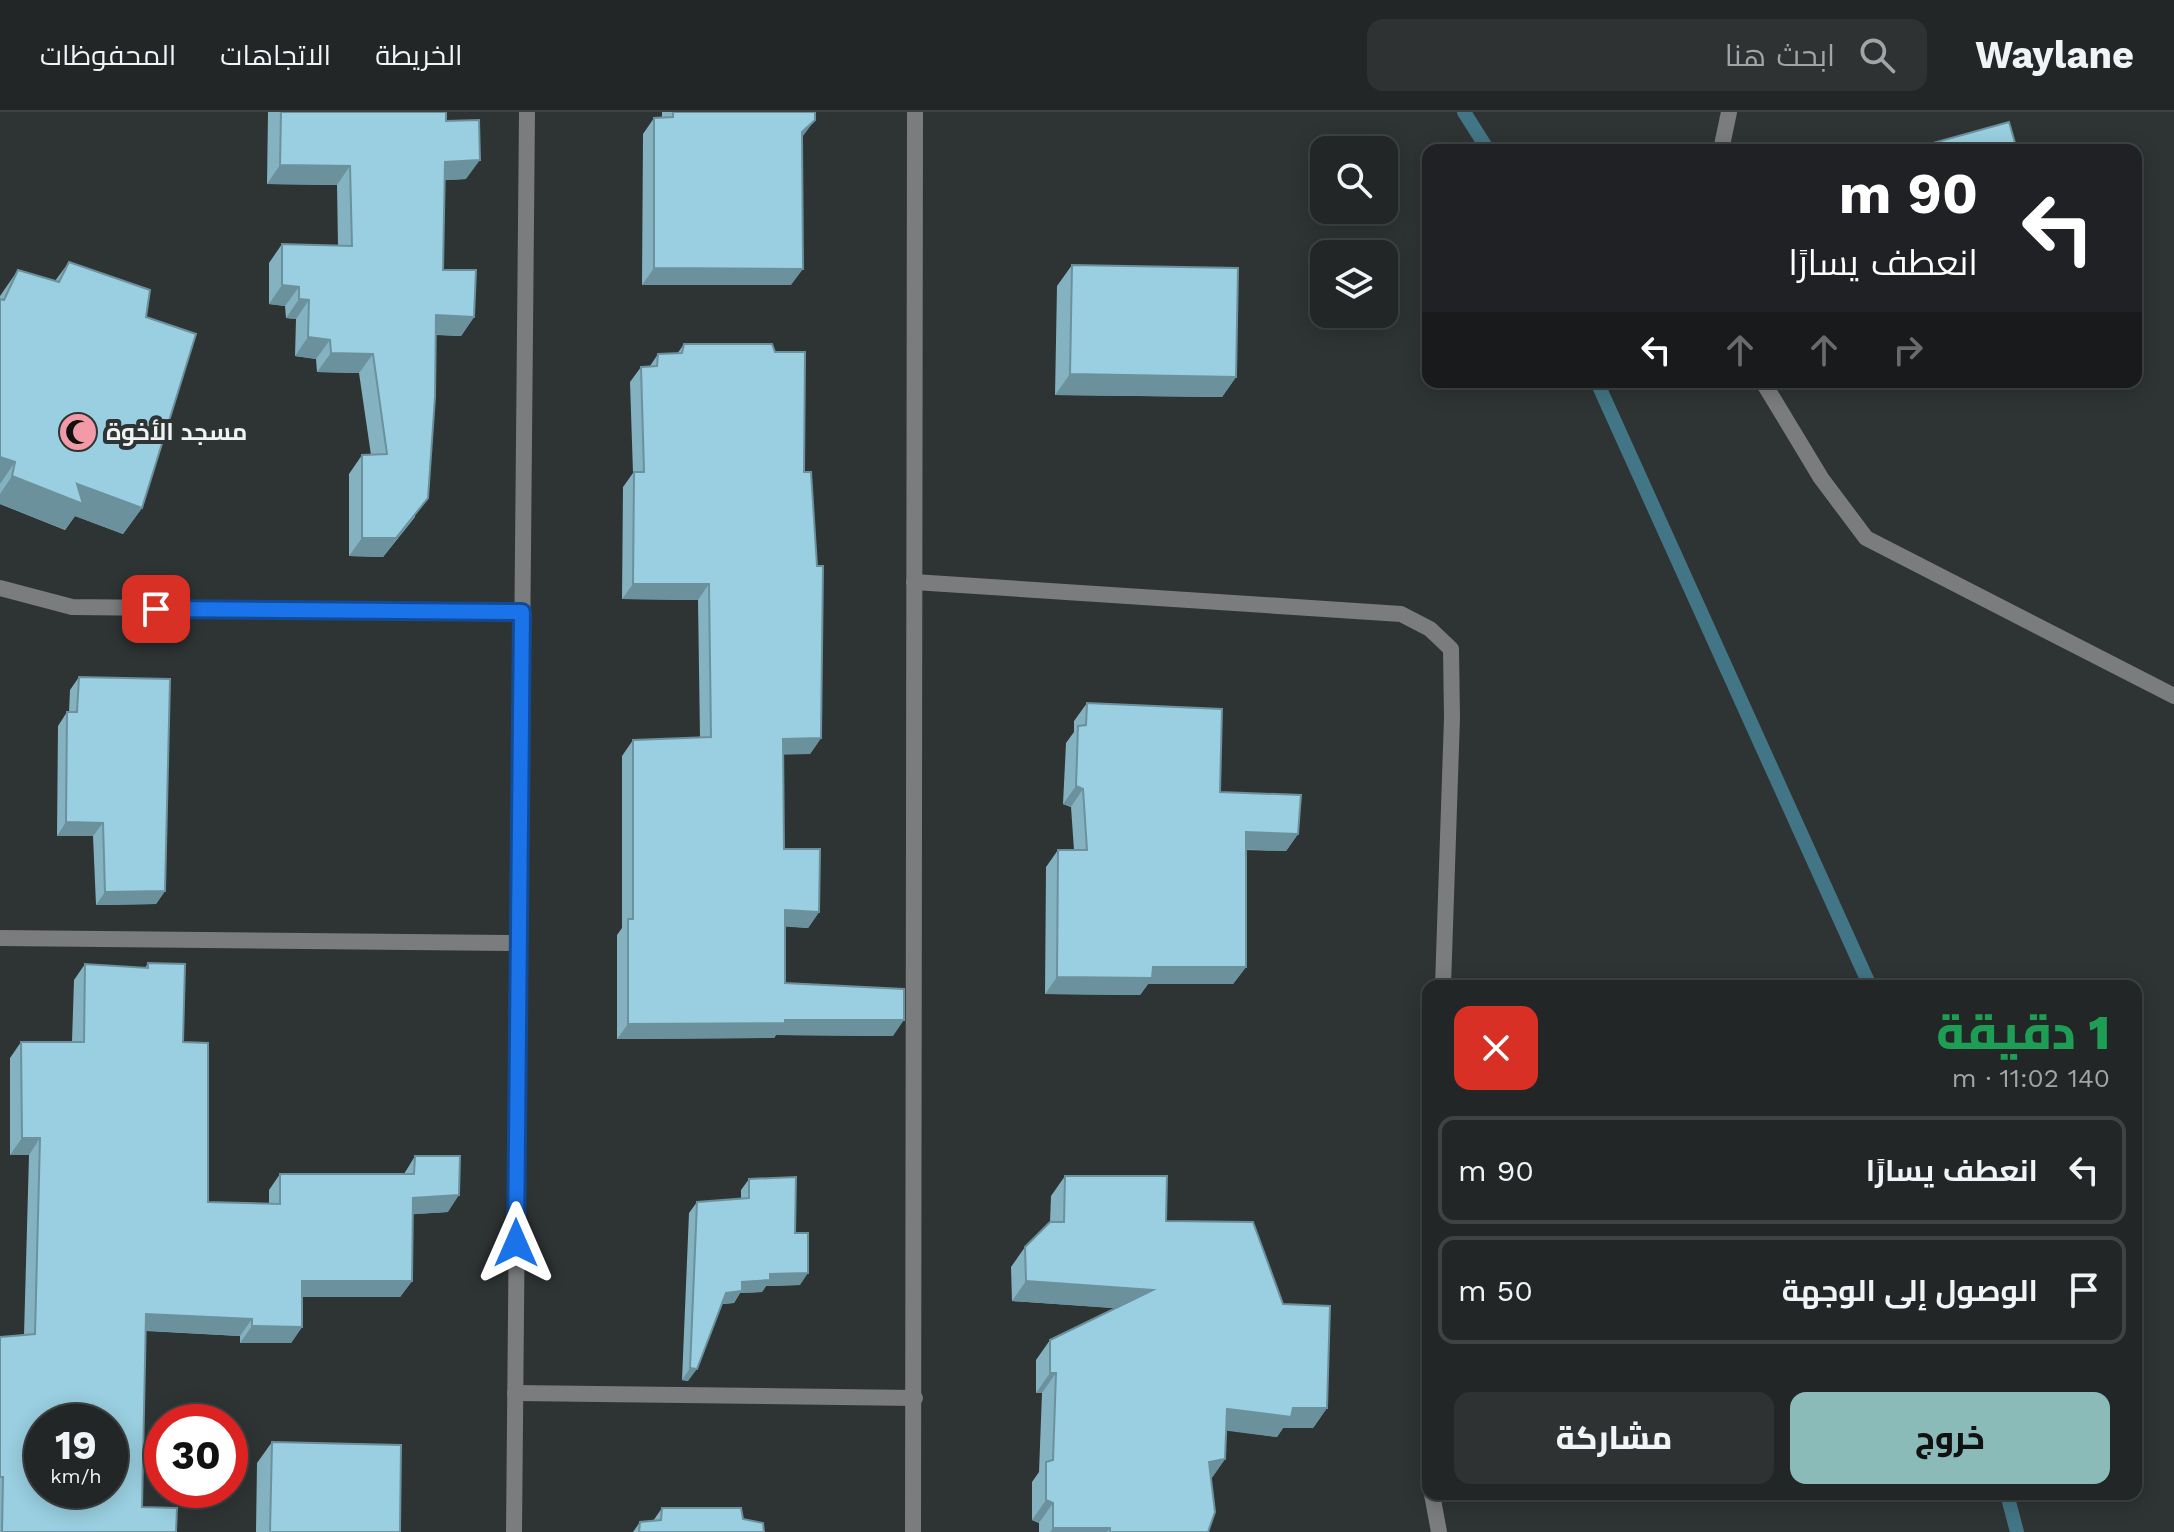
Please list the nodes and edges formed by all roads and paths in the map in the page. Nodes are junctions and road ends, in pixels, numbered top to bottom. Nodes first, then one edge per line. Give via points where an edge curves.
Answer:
1 (527, 112) edge
2 (915, 112) edge
3 (1729, 112) edge
4 (1722, 144) edge
5 (1767, 388) edge
6 (914, 582) junction
7 (0, 588) edge
8 (522, 612) junction
9 (2174, 696) edge
10 (0, 938) edge
11 (519, 943) junction
12 (1443, 980) edge
13 (515, 1393) junction
14 (915, 1398) junction
15 (1433, 1500) edge
16 (514, 1532) edge
17 (913, 1532) edge
18 (1439, 1532) edge

1 - 8 street
2 - 6 street
3 - 4 street
5 - 9 street via 1821,478 1866,538
6 - 12 street via 1401,614 1430,629 1451,649
6 - 14 street
7 - 8 street via 72,607
8 - 11 street
10 - 11 street
11 - 13 street
13 - 14 street
13 - 16 street
14 - 17 street
15 - 18 street

